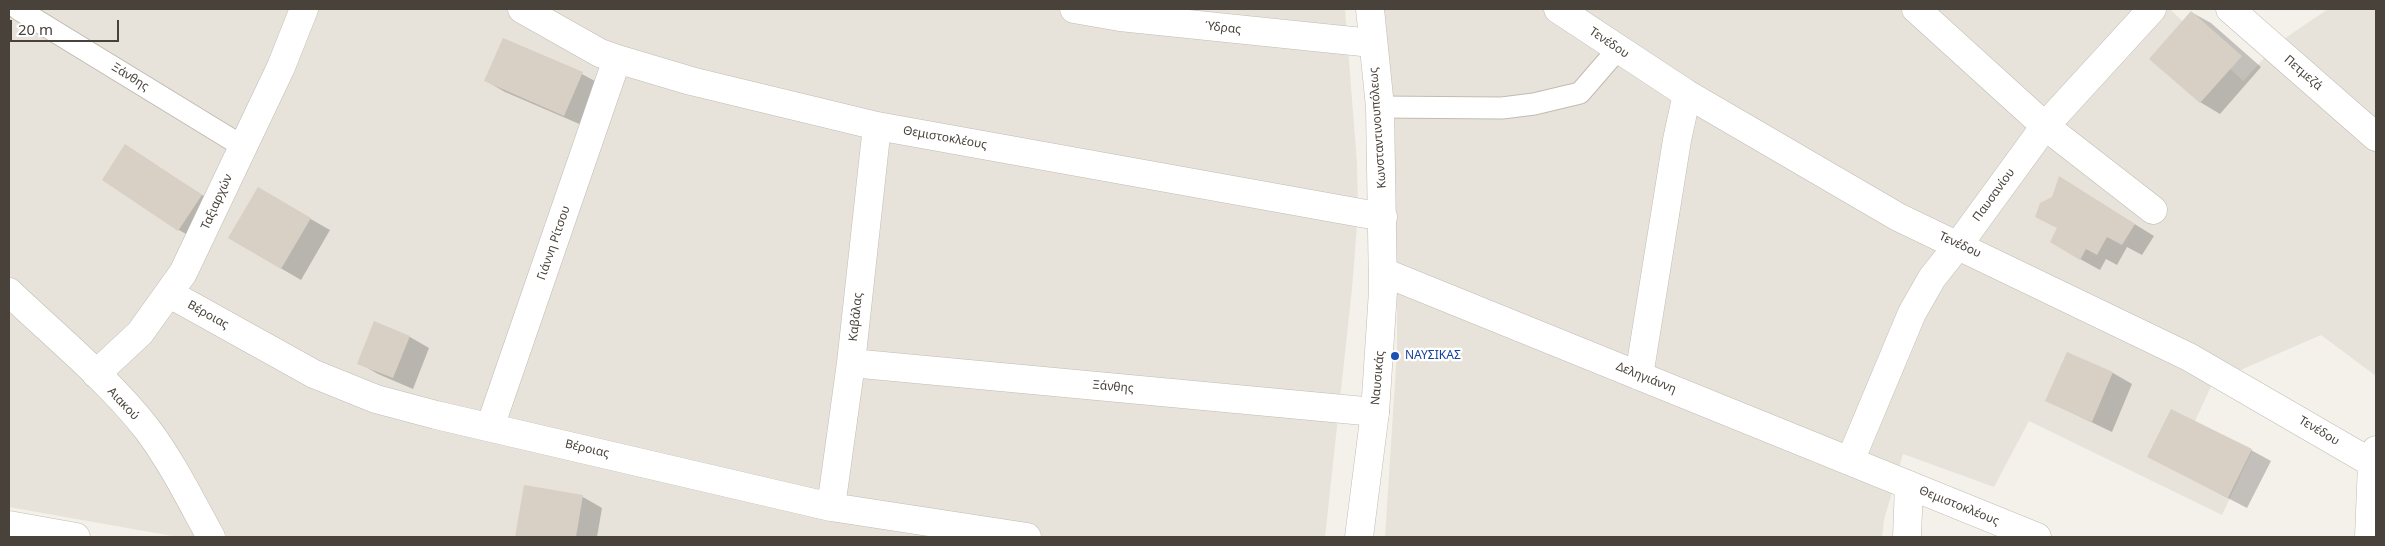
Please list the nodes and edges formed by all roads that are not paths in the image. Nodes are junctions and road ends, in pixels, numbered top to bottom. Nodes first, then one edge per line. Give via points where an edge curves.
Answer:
1 (18, 9) edge
2 (304, 9) edge
3 (522, 9) edge
4 (1074, 9) edge
5 (1370, 9) edge
6 (1558, 9) edge
7 (1916, 9) edge
8 (2152, 9) edge
9 (2230, 9) edge
10 (1372, 44) junction
11 (1618, 49) junction
12 (617, 59) junction
13 (1686, 94) junction
14 (1380, 107) junction
15 (877, 126) junction
16 (2045, 126) junction
17 (2376, 137) edge
18 (242, 146) junction
19 (2152, 210) dead end
20 (1383, 217) junction
21 (1959, 244) junction
22 (1384, 272) junction
23 (9, 292) edge
24 (170, 294) junction
25 (18, 309) edge
26 (851, 363) junction
27 (96, 374) junction
28 (1639, 376) junction
29 (1375, 412) junction
30 (490, 428) junction
31 (2374, 456) edge
32 (1850, 462) junction
33 (1909, 485) junction
34 (832, 507) junction
35 (9, 525) edge
36 (76, 537) edge
37 (211, 537) edge
38 (1027, 537) edge
39 (1359, 537) edge
40 (1908, 537) edge
41 (2037, 537) edge
42 (2369, 537) edge

1 - 18 lane, Ξάνθης
2 - 18 street, Ταξιαρχών
3 - 12 street, Θεμιστοκλέους via 600,53
4 - 10 street, Ύδρας
5 - 10 street, Κωνσταντινουπόλεως
6 - 11 street, Τενέδου
7 - 16 street
8 - 16 street, Παυσανίου
9 - 17 street, Πετμεζά
10 - 14 street, Κωνσταντινουπόλεως
11 - 13 street, Τενέδου
11 - 14 lane via 1580,93 1502,108
12 - 15 street, Θεμιστοκλέους via 691,81
12 - 30 street, Γιάννη Ρίτσου
13 - 21 street, Τενέδου via 1898,217
13 - 28 street
14 - 20 street, Κωνσταντινουπόλεως
15 - 20 street, Θεμιστοκλέους
15 - 26 street, Καβάλας
16 - 19 street
16 - 21 street, Παυσανίου
18 - 24 street, Ταξιαρχών via 198,244
20 - 22 street, Ναυσικάς
21 - 31 street, Τενέδου via 2189,357
21 - 32 street, Παυσανίου via 1932,278 1912,313
22 - 28 street, Δεληγιάννη
22 - 29 street, Ναυσικάς
23 - 25 street, Αιακού
24 - 27 street, Ταξιαρχών via 140,333
24 - 30 street, Βέροιας via 314,374 346,388 376,399
25 - 27 street, Αιακού
26 - 29 street, Ξάνθης
26 - 34 street, Καβάλας
27 - 37 street, Αιακού via 146,428
28 - 32 street, Δεληγιάννη
29 - 39 street, Ναυσικάς
30 - 34 street, Βέροιας
31 - 42 street
32 - 33 street, Δεληγιάννη
33 - 40 street
33 - 41 street, Θεμιστοκλέους
34 - 38 street, Βέροιας
35 - 36 street

